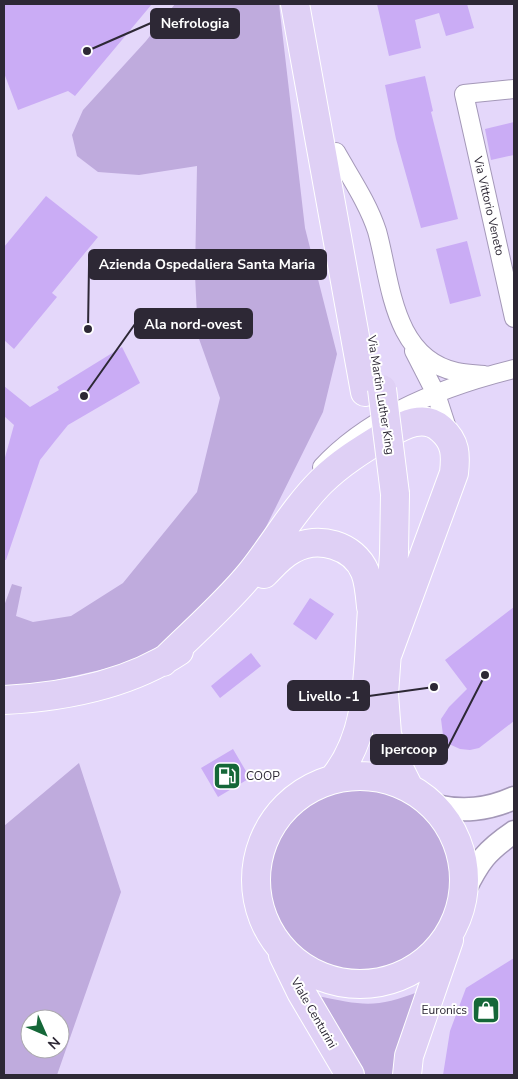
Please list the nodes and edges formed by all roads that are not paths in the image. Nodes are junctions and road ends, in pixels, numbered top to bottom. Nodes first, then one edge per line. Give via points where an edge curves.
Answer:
1 (295, 4) edge
2 (310, 4) edge
3 (514, 89) edge
4 (336, 152) junction
5 (514, 318) edge
6 (408, 339) junction
7 (514, 369) edge
8 (489, 375) junction
9 (374, 390) junction
10 (436, 394) junction
11 (450, 438) junction
12 (386, 494) junction
13 (278, 535) junction
14 (371, 607) junction
15 (388, 653) junction
16 (163, 662) junction
17 (4, 700) edge
18 (334, 778) junction
19 (408, 786) junction
20 (514, 798) edge
21 (435, 806) junction
22 (514, 832) edge
23 (464, 891) junction
24 (454, 927) junction
25 (280, 949) junction
26 (350, 1075) edge
27 (407, 1075) edge

1 - 9 main road, Via Martin Luther King
2 - 4 main road, Via Martin Luther King
3 - 5 street, Via Vittorio Veneto via 464,94
4 - 6 street via 367,205 398,317
4 - 9 main road, Via Martin Luther King
6 - 8 street via 429,360 456,372
6 - 10 street
7 - 8 street
8 - 10 street
9 - 12 main road, Via Martin Luther King, bridge
10 - 11 street
10 - 13 street via 404,407 340,447 304,489
11 - 13 main road via 439,426 424,421 405,423 348,458 327,477
11 - 15 main road via 456,454 454,473
12 - 14 main road, Via Martin Luther King
12 - 15 main road, Via Martin Luther King via 394,554
13 - 16 main road via 251,573
14 - 16 main road via 366,573 355,558 326,542 308,543 282,556 213,626
14 - 18 main road, Via Martin Luther King via 365,697 359,728 344,767
15 - 19 main road, Via Martin Luther King via 384,694 387,734
16 - 17 main road via 109,683
18 - 19 main road via 359,775
18 - 25 main road via 308,789 286,806 268,828 258,856 255,885 260,914
19 - 21 main road
20 - 21 street via 480,809 456,810
21 - 23 main road via 456,838 463,860
22 - 23 street via 479,862
23 - 24 main road
24 - 25 main road via 433,955 406,975 373,984 338,983 307,971
24 - 27 main road via 409,1056
25 - 26 main road, Viale Centurini via 301,992

